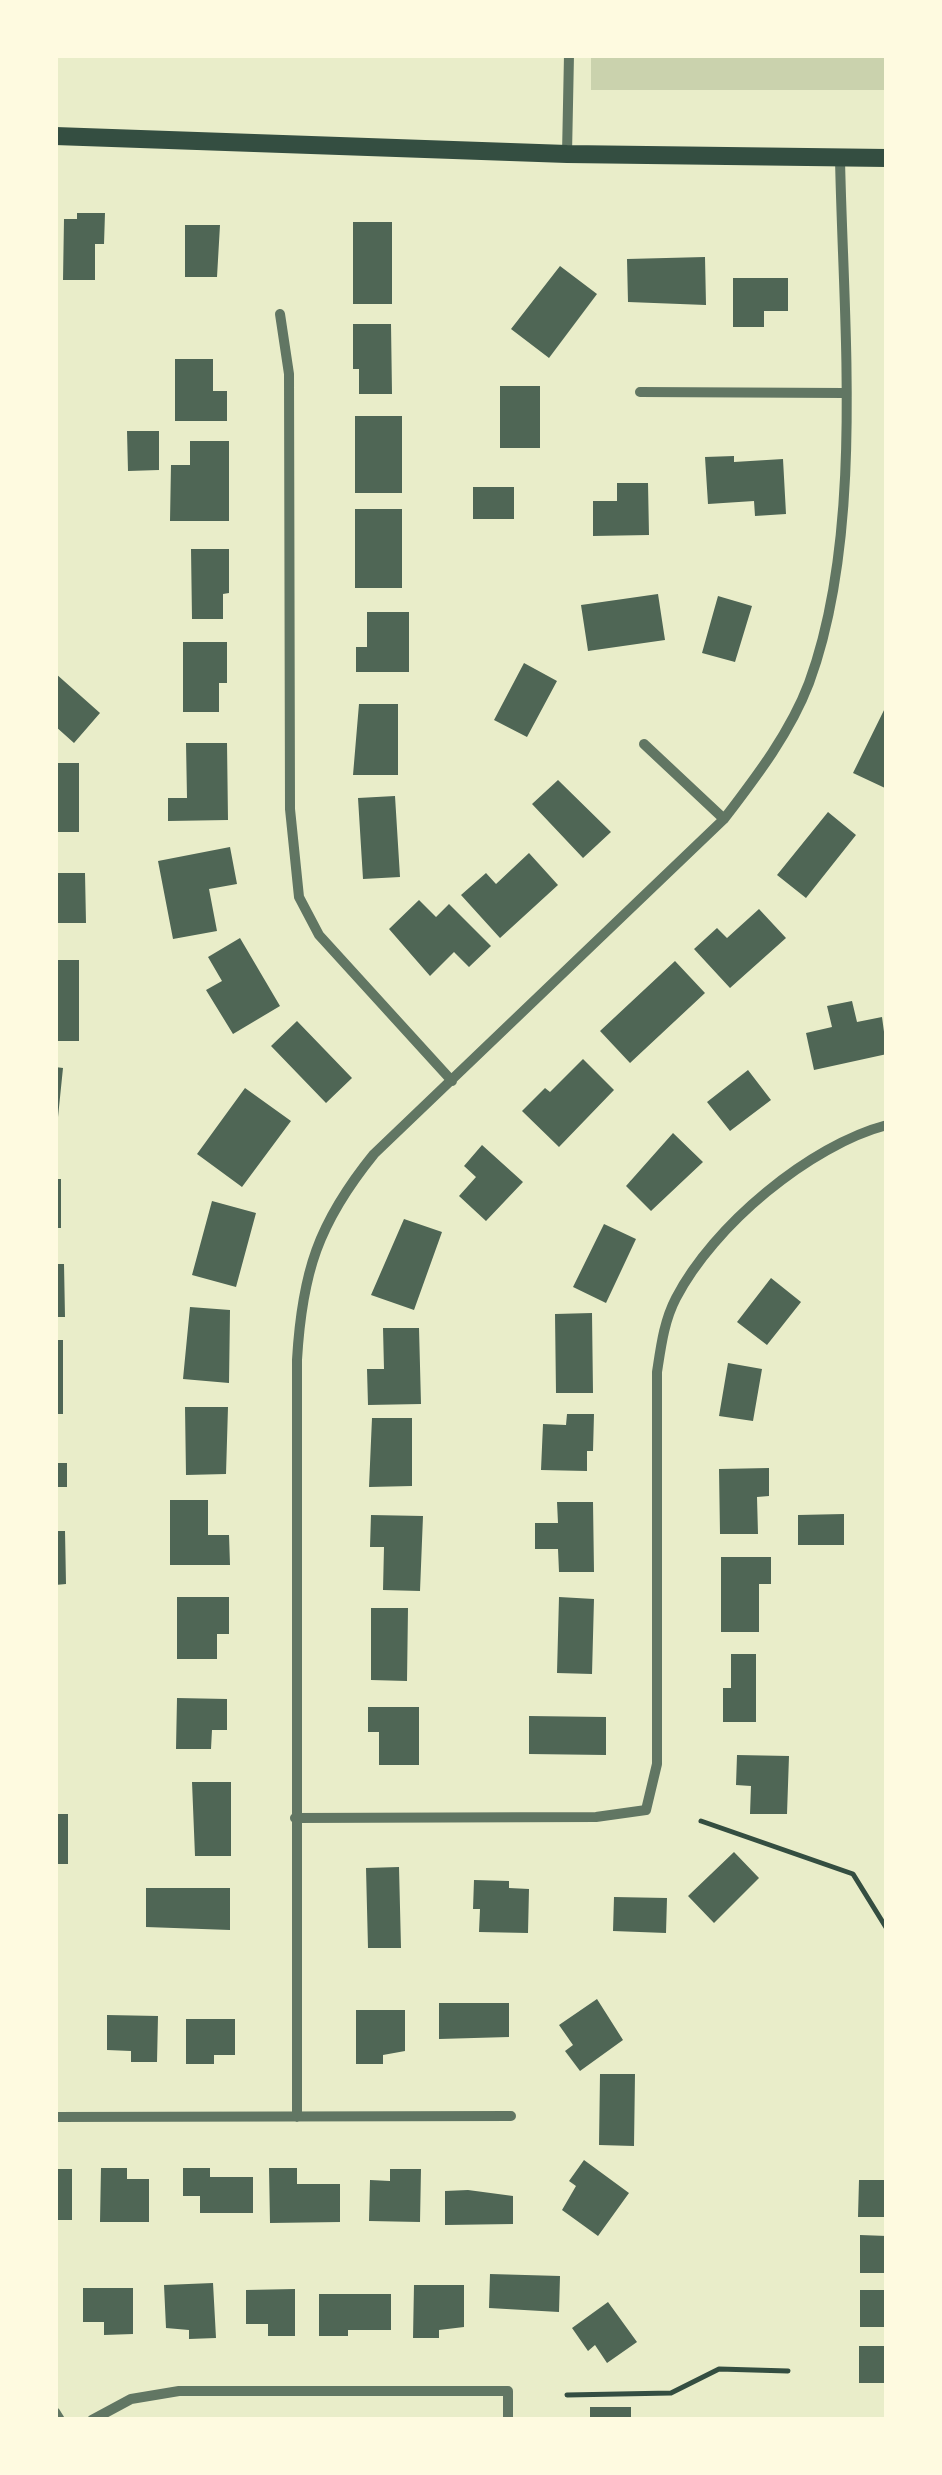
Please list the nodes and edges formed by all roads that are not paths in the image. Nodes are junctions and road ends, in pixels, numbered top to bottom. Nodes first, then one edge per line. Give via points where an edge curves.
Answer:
1 (570, 55) edge
2 (55, 136) edge
3 (567, 154) junction
4 (840, 158) junction
5 (887, 158) edge
6 (280, 314) dead end
7 (640, 392) dead end
8 (844, 393) junction
9 (644, 744) dead end
10 (724, 819) junction
11 (452, 1081) junction
12 (887, 1124) edge
13 (296, 1818) junction
14 (511, 2116) dead end
15 (297, 2117) junction
16 (55, 2118) edge
17 (55, 2412) edge
18 (60, 2420) edge
19 (92, 2420) edge
20 (508, 2420) edge

1 - 3 street
2 - 3 main road
3 - 4 main road
4 - 5 main road
4 - 8 street
6 - 11 street via 289,374 290,809 299,897 318,935
7 - 8 street
8 - 10 street via 839,562 828,622 808,686 771,757
9 - 10 street
10 - 11 street
11 - 13 street via 341,1195 316,1243 300,1301
12 - 13 street via 826,1148 737,1220 696,1265 663,1329 657,1372 657,1764 646,1810 596,1818
13 - 15 street
14 - 15 street
15 - 16 street
17 - 18 street
19 - 20 street via 131,2399 165,2392 508,2391

